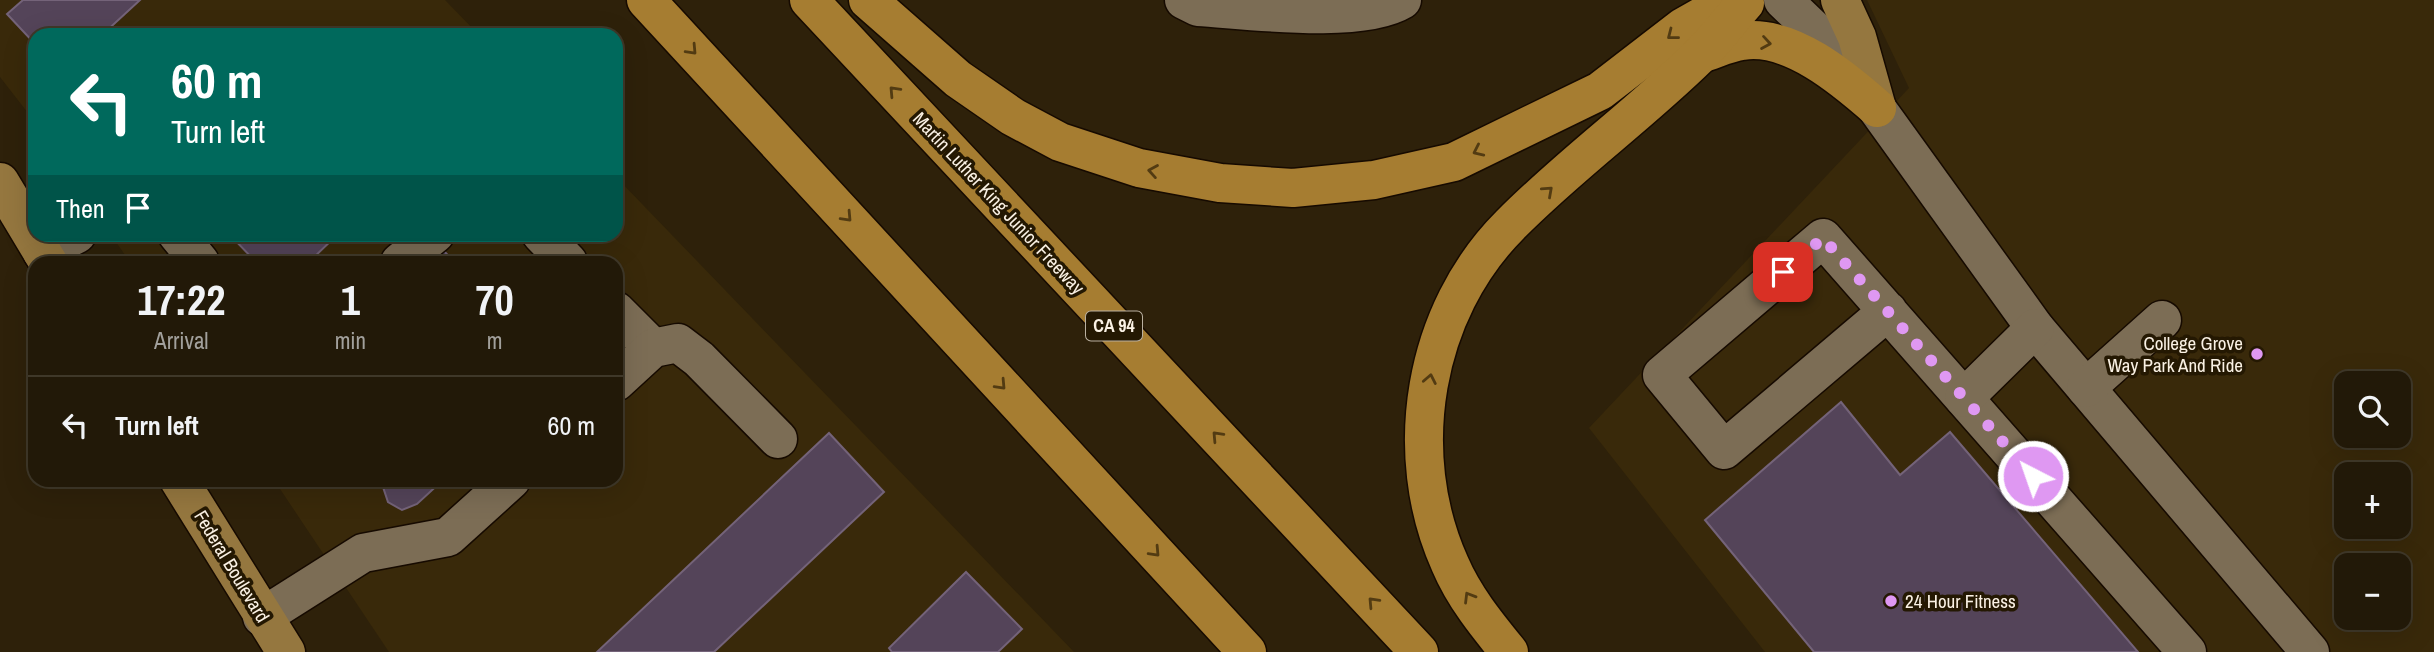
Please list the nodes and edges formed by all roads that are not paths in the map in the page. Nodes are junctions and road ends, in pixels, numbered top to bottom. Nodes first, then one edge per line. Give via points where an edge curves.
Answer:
1 (646, 0) edge
2 (809, 0) edge
3 (868, 0) edge
4 (1184, 0) edge
5 (1402, 0) edge
6 (1731, 0) edge
7 (1748, 0) edge
8 (1783, 0) edge
9 (1840, 0) edge
10 (1700, 54) junction
11 (1877, 108) junction
12 (0, 182) edge
13 (28, 229) edge
14 (66, 242) edge
15 (184, 242) edge
16 (425, 242) edge
17 (549, 242) edge
18 (48, 256) edge
19 (195, 256) edge
20 (408, 256) edge
21 (562, 256) edge
22 (1888, 311) junction
23 (623, 318) edge
24 (2162, 320) dead end
25 (2035, 328) junction
26 (653, 348) junction
27 (623, 376) edge
28 (2086, 388) junction
29 (1964, 398) junction
30 (778, 439) dead end
31 (183, 487) edge
32 (502, 487) edge
33 (262, 617) junction
34 (286, 652) edge
35 (1247, 652) edge
36 (1419, 652) edge
37 (1509, 652) edge
38 (2187, 652) edge
39 (2311, 652) edge

1 -> 35 highway
36 -> 2 highway, Martin Luther King Junior Freeway / CA 94
6 -> 3 highway via 1683,27 1600,91 1454,162 1374,180 1293,188 1220,183 1153,171 1060,142 958,79
4 - 5 lane via 1198,7 1319,14 1390,8
7 - 10 highway
8 - 11 lane via 1835,49
9 - 11 main road via 1857,37
10 -> 11 highway via 1744,41 1772,43 1815,60
37 -> 10 highway via 1481,617 1450,565 1429,506 1422,434 1445,322 1471,275 1508,226
11 - 25 lane
12 - 13 main road
14 - 18 lane
15 - 19 lane
16 - 20 lane
17 - 21 lane
22 - 22 lane via 1724,450 1662,375 1823,238
22 - 29 lane
23 - 26 lane
24 - 28 lane
25 - 28 lane
25 - 29 lane
26 - 27 lane
26 - 30 lane via 678,343
28 - 39 lane
29 - 38 lane
31 - 33 main road, Federal Boulevard
32 - 33 lane via 448,537 363,553
33 - 34 main road, Federal Boulevard

